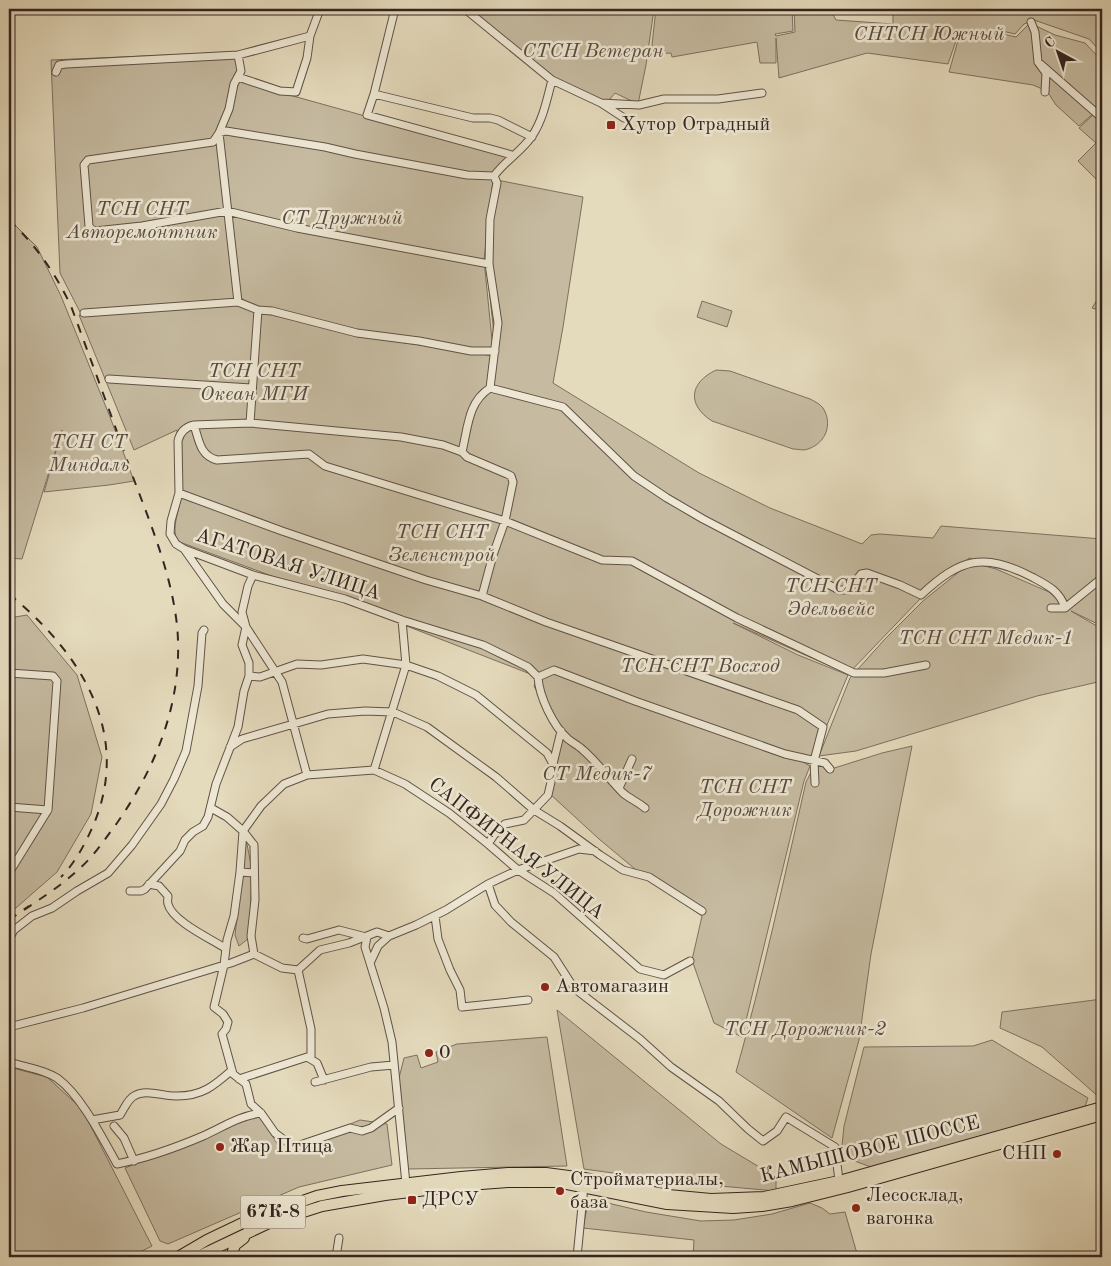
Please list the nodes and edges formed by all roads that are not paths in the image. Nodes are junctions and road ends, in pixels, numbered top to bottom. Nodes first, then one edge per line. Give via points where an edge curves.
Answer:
1 (320, 9) edge
2 (395, 9) edge
3 (465, 9) edge
4 (1031, 22) dead end
5 (310, 36) junction
6 (238, 55) junction
7 (1038, 62) junction
8 (56, 72) dead end
9 (238, 77) junction
10 (552, 80) junction
11 (1059, 80) junction
12 (1047, 82) junction
13 (1045, 92) dead end
14 (762, 93) dead end
15 (374, 94) junction
16 (601, 103) junction
17 (624, 118) dead end
18 (1102, 118) edge
19 (219, 133) junction
20 (532, 137) junction
21 (512, 155) junction
22 (496, 180) junction
23 (227, 211) junction
24 (489, 264) junction
25 (238, 302) junction
26 (258, 310) junction
27 (84, 313) dead end
28 (496, 351) junction
29 (110, 379) dead end
30 (251, 388) junction
31 (490, 388) junction
32 (250, 423) junction
33 (194, 425) junction
34 (462, 452) junction
35 (179, 494) junction
36 (505, 521) junction
37 (184, 549) junction
38 (253, 575) junction
39 (1102, 578) edge
40 (482, 596) junction
41 (1051, 608) dead end
42 (1065, 608) junction
43 (402, 620) junction
44 (246, 627) junction
45 (204, 630) dead end
46 (406, 665) junction
47 (926, 665) dead end
48 (276, 672) junction
49 (9, 673) edge
50 (249, 676) junction
51 (538, 677) junction
52 (393, 712) junction
53 (293, 723) junction
54 (561, 731) junction
55 (230, 747) junction
56 (632, 759) dead end
57 (814, 761) junction
58 (553, 764) junction
59 (830, 769) dead end
60 (374, 770) junction
61 (307, 776) junction
62 (815, 783) dead end
63 (619, 788) junction
64 (9, 807) edge
65 (211, 808) junction
66 (645, 808) dead end
67 (48, 810) junction
68 (534, 810) junction
69 (243, 831) junction
70 (488, 844) junction
71 (594, 851) junction
72 (518, 870) junction
73 (240, 872) junction
74 (9, 873) edge
75 (254, 873) junction
76 (149, 884) junction
77 (488, 884) junction
78 (130, 891) dead end
79 (702, 911) dead end
80 (435, 916) junction
81 (9, 922) edge
82 (14, 930) junction
83 (389, 936) junction
84 (367, 937) junction
85 (303, 938) dead end
86 (9, 939) edge
87 (226, 948) junction
88 (254, 954) junction
89 (690, 961) dead end
90 (370, 963) junction
91 (224, 965) junction
92 (298, 970) junction
93 (528, 1000) dead end
94 (9, 1027) edge
95 (311, 1059) junction
96 (9, 1062) edge
97 (394, 1065) junction
98 (232, 1070) junction
99 (239, 1079) junction
100 (324, 1080) junction
101 (315, 1082) dead end
102 (1102, 1107) edge
103 (399, 1108) junction
104 (261, 1112) junction
105 (1102, 1115) edge
106 (92, 1120) junction
107 (114, 1126) dead end
108 (124, 1138) junction
109 (116, 1141) dead end
110 (134, 1161) junction
111 (839, 1181) junction
112 (406, 1184) junction
113 (584, 1186) junction
114 (269, 1223) junction
115 (229, 1229) junction
116 (338, 1238) dead end
117 (178, 1257) edge
118 (199, 1257) edge
119 (231, 1257) edge
120 (336, 1257) edge
121 (577, 1257) edge

1 - 5 street
2 - 15 street
3 - 10 street
4 - 7 street via 1036,32
5 - 6 street
5 - 9 street via 296,92 280,91
6 - 8 street via 66,64 60,65
6 - 9 street via 241,71
7 - 11 street
7 - 12 street via 1046,73
9 - 19 street
10 - 16 street
10 - 20 street
11 - 12 street
11 - 18 street
12 - 13 street
14 - 16 street via 718,99 664,99 638,105
15 - 20 street via 473,118 498,120
15 - 21 street via 367,115
16 - 17 street
19 - 22 street via 226,131 326,147
19 - 23 street
19 - 23 street via 214,142 88,160 84,165 89,226 91,230 142,226
20 - 21 street
21 - 22 street
22 - 24 street via 490,219
23 - 24 street via 297,228
23 - 25 street
24 - 28 street via 498,323
25 - 26 street
25 - 27 street
26 - 28 street via 356,332 470,351
26 - 30 street
28 - 31 street
29 - 30 street
30 - 32 street
31 - 34 street via 474,404
31 - 42 street via 563,407 634,476 667,498 839,590 849,590 861,574 867,574 921,595 962,566 975,561 994,562 1018,570 1052,588
32 - 33 street
32 - 34 street via 401,437
33 - 35 street, АГАТОВАЯ УЛИЦА via 180,434 178,441
33 - 36 street via 202,450 211,459 309,454 325,466
34 - 36 street via 511,476 513,482
35 - 37 street, АГАТОВАЯ УЛИЦА via 170,534
35 - 40 street via 426,580
36 - 40 street
36 - 47 street via 602,560 632,561 737,618 854,674 884,673
37 - 38 street, АГАТОВАЯ УЛИЦА
37 - 44 street via 224,604
38 - 43 street, АГАТОВАЯ УЛИЦА via 345,599
38 - 44 street via 242,612
39 - 42 street
40 - 57 street via 546,622 798,710 823,727
41 - 42 street
43 - 46 street
43 - 51 street, АГАТОВАЯ УЛИЦА via 483,645 528,667
44 - 48 street
44 - 50 street via 242,645 249,663
45 - 82 street via 196,702 186,751 160,804 108,873 52,908 32,916
46 - 48 street via 363,659 320,665 297,664
46 - 52 street
46 - 58 street via 476,695 547,753
48 - 50 street via 260,677
48 - 53 street via 282,682
49 - 67 street via 53,676 57,681
50 - 55 street via 238,727
51 - 54 street via 549,713
51 - 57 street via 554,670 727,734
52 - 53 street via 328,714
52 - 60 street
52 - 68 street via 427,726
53 - 55 street via 242,739
53 - 61 street
54 - 58 street
54 - 63 street
55 - 65 street
56 - 63 street
57 - 59 street via 825,763
57 - 62 street
58 - 68 street via 548,795
60 - 61 street
60 - 70 street, САПФИРНАЯ УЛИЦА via 449,813
61 - 69 street via 284,784 261,806
63 - 66 street
64 - 67 street
65 - 69 street
65 - 76 street via 203,826 185,840 180,851
67 - 74 street
68 - 70 street via 524,820 505,824
68 - 71 street
69 - 73 street
69 - 75 street via 254,845
70 - 72 street, САПФИРНАЯ УЛИЦА
71 - 72 street via 579,850
71 - 79 street via 623,870 649,877
72 - 77 street
72 - 89 street, САПФИРНАЯ УЛИЦА via 554,893 640,969 664,975
73 - 75 street
73 - 87 street
75 - 88 street via 251,936
76 - 78 street via 140,891
76 - 87 street via 159,886 168,896 168,905 183,923
77 - 80 street
77 - 111 street via 498,909 554,958 579,992 640,1038 671,1067 719,1101 763,1141 777,1131 786,1117 835,1147
80 - 83 street
80 - 93 street via 438,939 460,990 462,1008
81 - 82 street
82 - 86 street
83 - 84 street via 377,932
83 - 90 street via 378,946
84 - 85 street via 339,930
84 - 90 street via 365,947
84 - 92 street via 320,950
87 - 91 street
88 - 91 street
88 - 92 street via 282,968
90 - 97 street via 389,1028
91 - 94 street
91 - 98 street via 214,1007 228,1022 222,1034
92 - 95 street via 311,1029
95 - 99 street via 307,1057
95 - 100 street via 317,1063
96 - 106 street via 57,1078
97 - 100 street via 371,1067
97 - 103 street
98 - 99 street
98 - 106 street via 202,1093 177,1096 142,1093 133,1096 120,1115
99 - 104 street via 246,1084 250,1104
100 - 101 street
102 - 111 main road, КАМЫШОВОЕ ШОССЕ / 67К-8
103 - 104 street via 371,1128 362,1131 350,1128 294,1147 275,1133
103 - 112 street
104 - 110 street
105 - 113 main road, КАМЫШОВОЕ ШОССЕ / 67К-8 via 848,1187 762,1206 733,1208 667,1204
106 - 110 street via 117,1164
107 - 108 street
108 - 109 street
108 - 110 street
111 - 112 main road, КАМЫШОВОЕ ШОССЕ / 67К-8 via 745,1199 668,1195 546,1173
112 - 115 main road, КАМЫШОВОЕ ШОССЕ / 67К-8 via 317,1196
113 - 114 main road, КАМЫШОВОЕ ШОССЕ / 67К-8 via 558,1182 468,1185 322,1206
113 - 121 street
114 - 118 main road, КАМЫШОВОЕ ШОССЕ / 67К-8
114 - 119 main road via 238,1242
115 - 117 main road, КАМЫШОВОЕ ШОССЕ / 67К-8
115 - 118 main road via 200,1247
116 - 120 street

